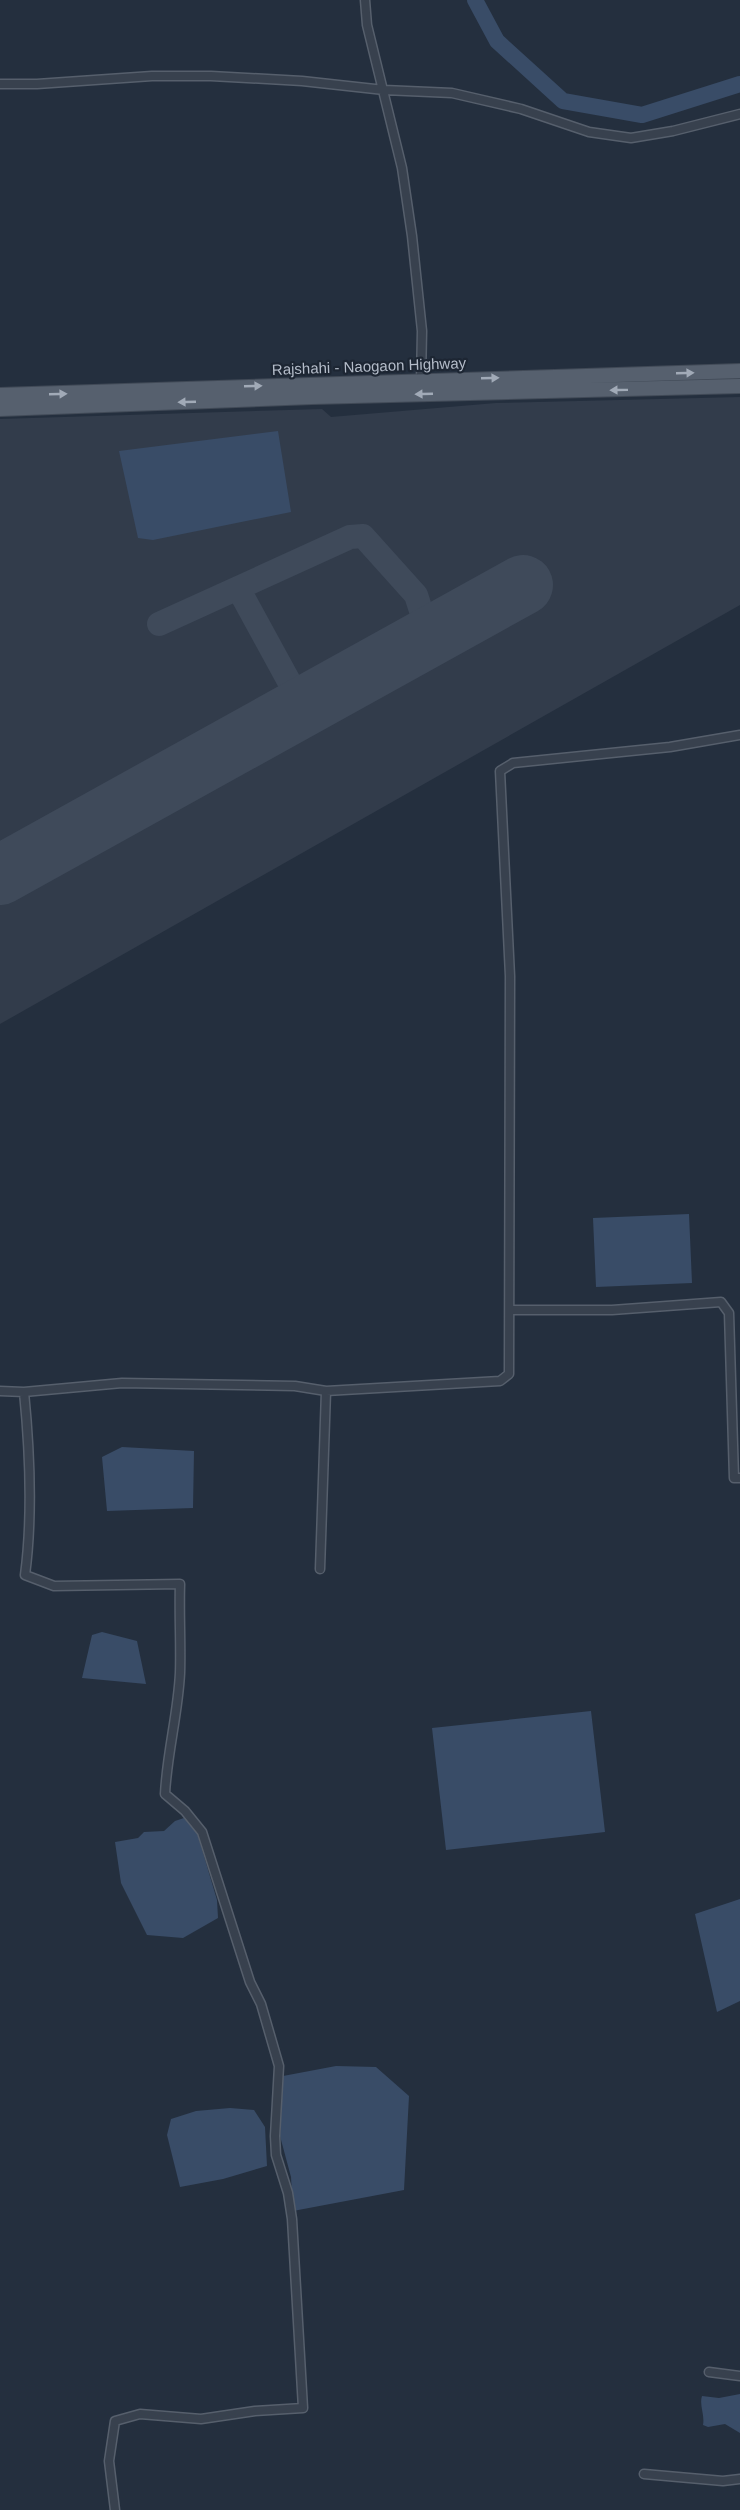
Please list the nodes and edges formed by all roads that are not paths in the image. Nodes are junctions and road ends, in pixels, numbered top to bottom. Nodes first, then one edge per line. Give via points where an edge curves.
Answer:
1 (365, 0) edge
2 (0, 84) edge
3 (384, 90) junction
4 (740, 114) edge
5 (740, 371) edge
6 (421, 380) junction
7 (452, 386) junction
8 (740, 386) edge
9 (0, 395) edge
10 (0, 409) edge
11 (740, 735) edge
12 (510, 1310) junction
13 (0, 1391) edge
14 (326, 1391) junction
15 (24, 1392) junction
16 (740, 1478) edge
17 (320, 1569) dead end
18 (709, 2372) dead end
19 (740, 2376) edge
20 (644, 2474) dead end
21 (740, 2479) edge
22 (115, 2510) edge

1 - 3 street via 367,25
2 - 3 street via 211,76
3 - 4 street via 452,93 521,109 589,132 631,138
3 - 6 street via 412,236 422,331
7 -> 5 main road, Rajshahi - Naogaon Highway
6 - 7 main road, Rajshahi - Naogaon Highway
9 -> 6 main road, Rajshahi - Naogaon Highway
8 -> 7 main road, Rajshahi - Naogaon Highway
7 -> 10 main road, Rajshahi - Naogaon Highway
11 - 12 street via 670,747 513,763 500,771 510,976
12 - 14 street via 509,1374 500,1381
12 - 16 street via 612,1310 721,1302 729,1312 734,1478
13 - 15 street
14 - 15 street via 260,1385 122,1383
14 - 17 street
15 - 22 street via 29,1439 25,1575 54,1586 180,1584 180,1672 165,1794 202,1832 250,1982 261,2004 279,2066 276,2155 292,2219 303,2408 201,2419 140,2414 115,2421 109,2461
18 - 19 street
20 - 21 street

